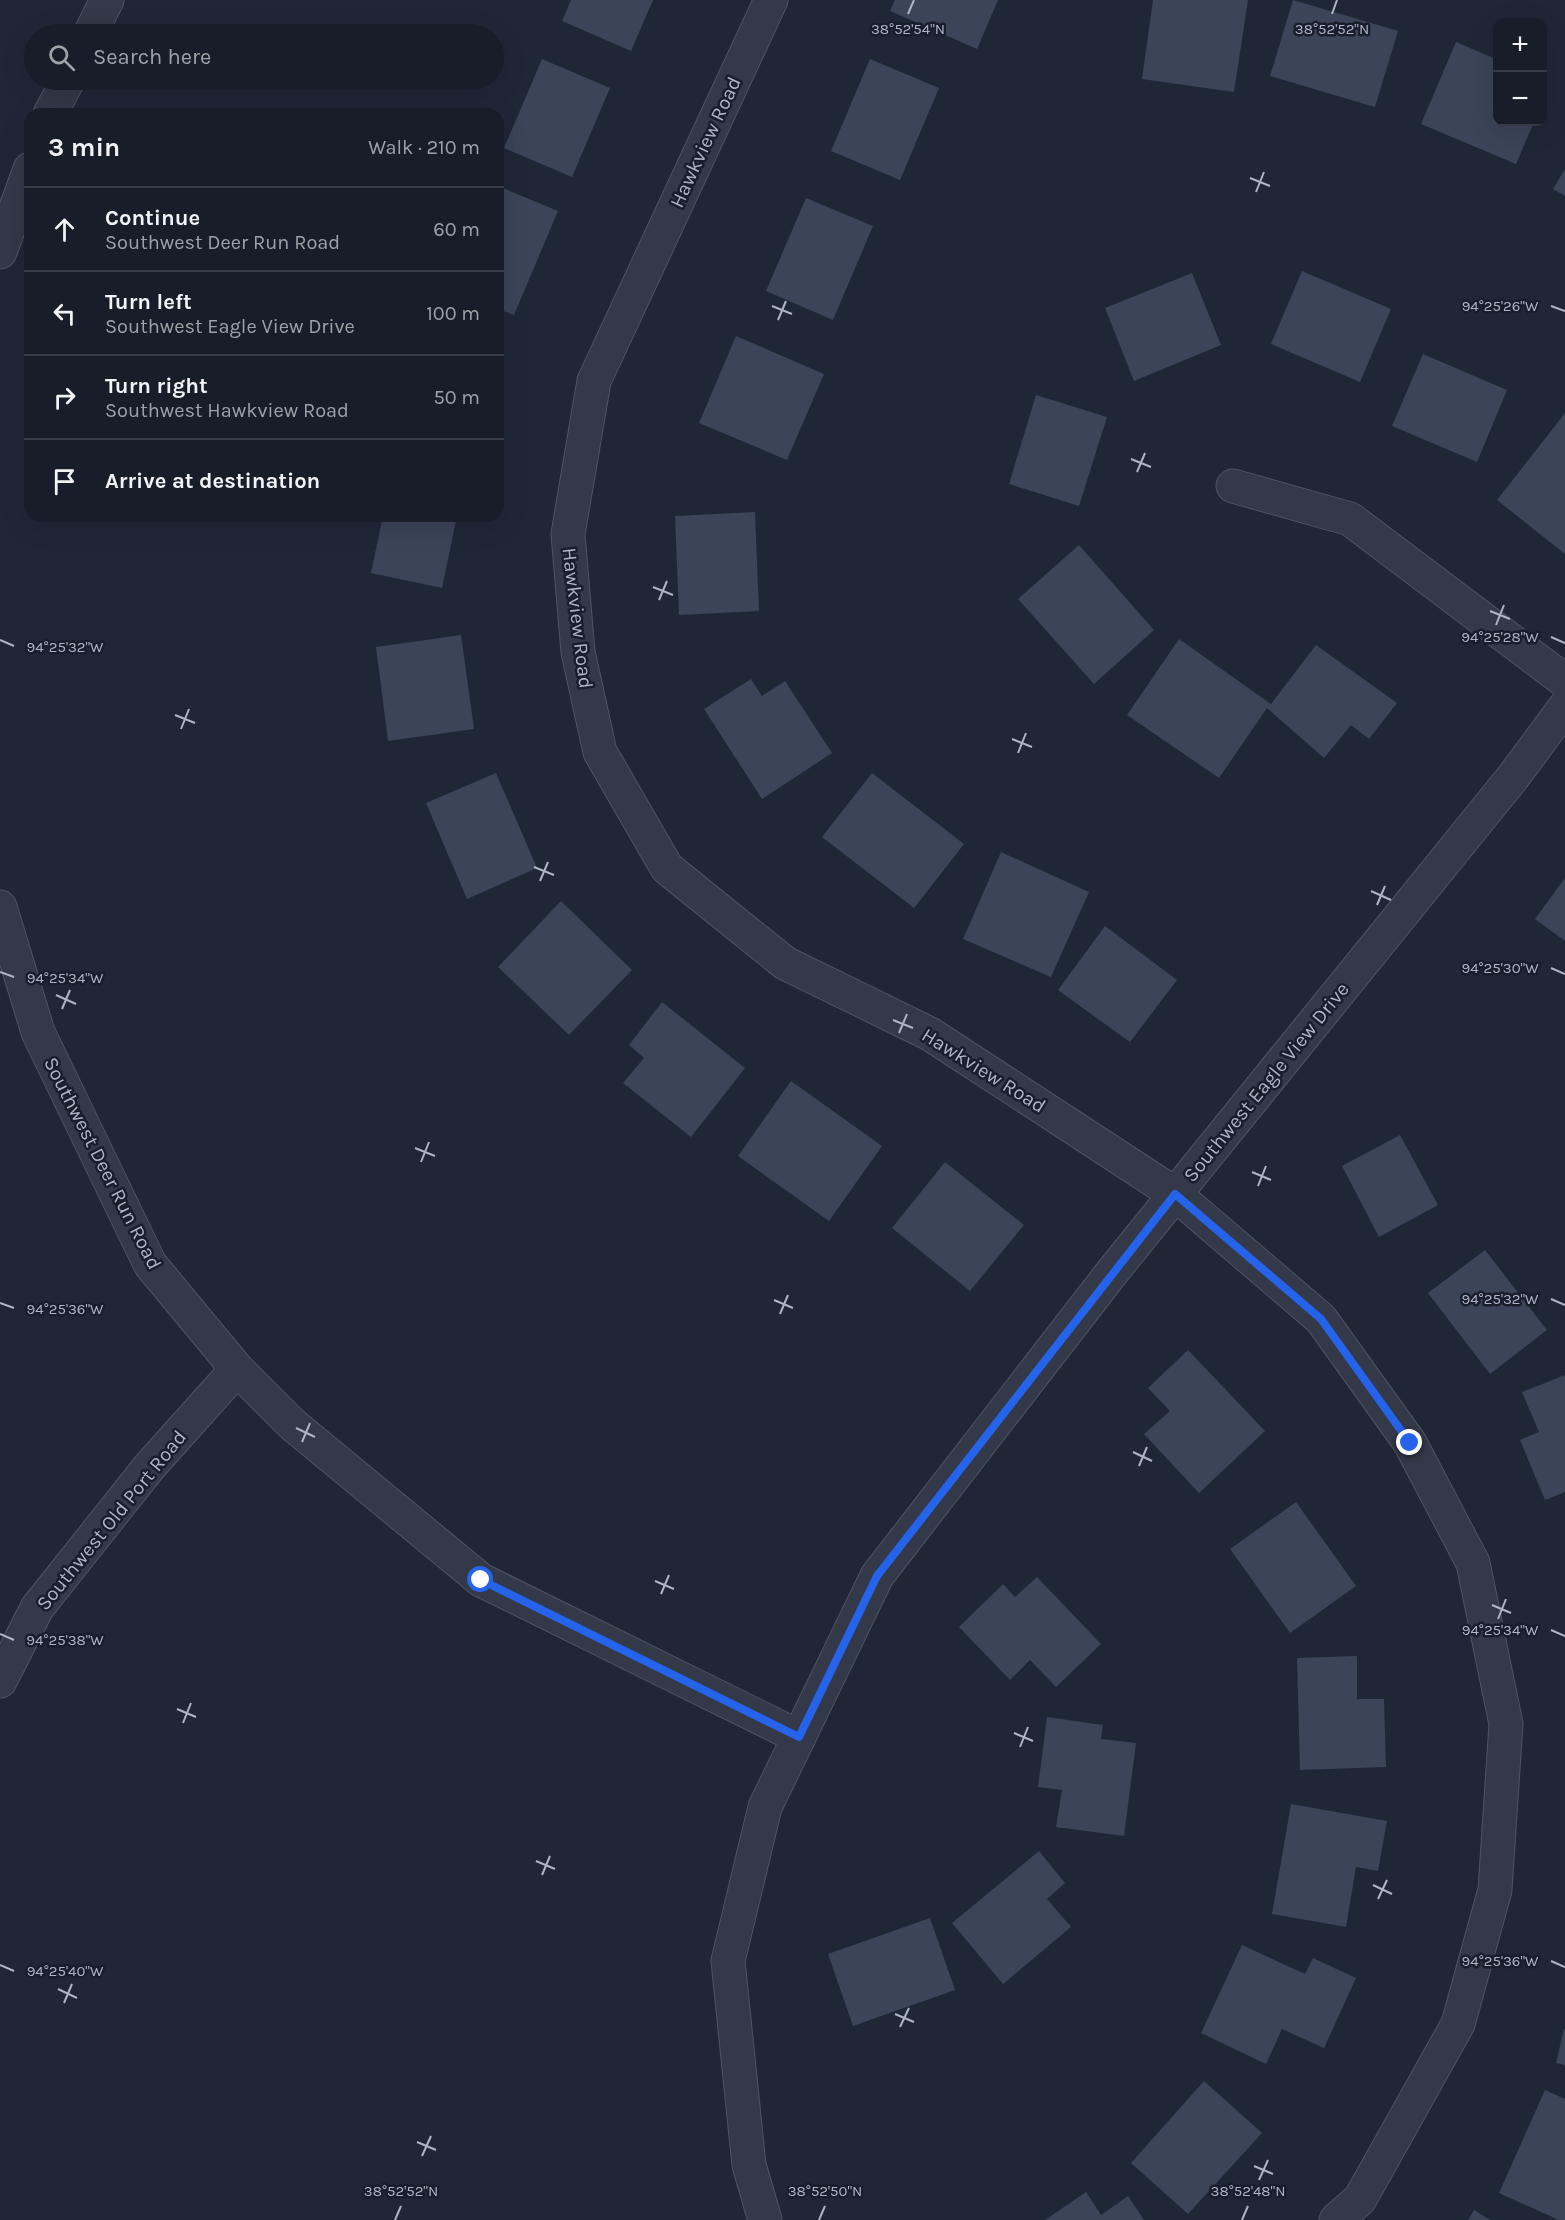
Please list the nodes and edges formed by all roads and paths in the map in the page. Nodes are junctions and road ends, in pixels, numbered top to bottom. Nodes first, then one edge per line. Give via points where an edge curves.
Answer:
1 (107, 0) edge
2 (771, 0) edge
3 (95, 24) edge
4 (63, 90) edge
5 (53, 108) edge
6 (24, 186) edge
7 (0, 252) edge
8 (1233, 486) dead end
9 (1565, 681) edge
10 (1565, 707) edge
11 (0, 908) edge
12 (1175, 1194) junction
13 (237, 1369) junction
14 (0, 1681) edge
15 (799, 1737) junction
16 (765, 2220) edge
17 (1336, 2220) edge

1 - 3 street
2 - 12 street, Hawkview Road via 594,381 568,534 578,652 600,752 667,868 785,963 930,1034
4 - 5 street
6 - 7 street
8 - 9 street via 1350,519
10 - 12 street, Southwest Eagle View Drive via 1513,777
11 - 13 street, Southwest Deer Run Road via 38,1032 150,1264
12 - 15 street, Southwest Eagle View Drive via 877,1576
12 - 17 street, Hawkview Road via 1321,1319 1410,1443 1473,1563 1506,1724 1495,1890 1458,2024 1360,2199
13 - 14 street, Southwest Old Port Road via 150,1466 38,1608
13 - 15 street, Southwest Deer Run Road via 291,1424 481,1580
15 - 16 street, Southwest Eagle View Drive via 765,1807 728,1961 749,2165

